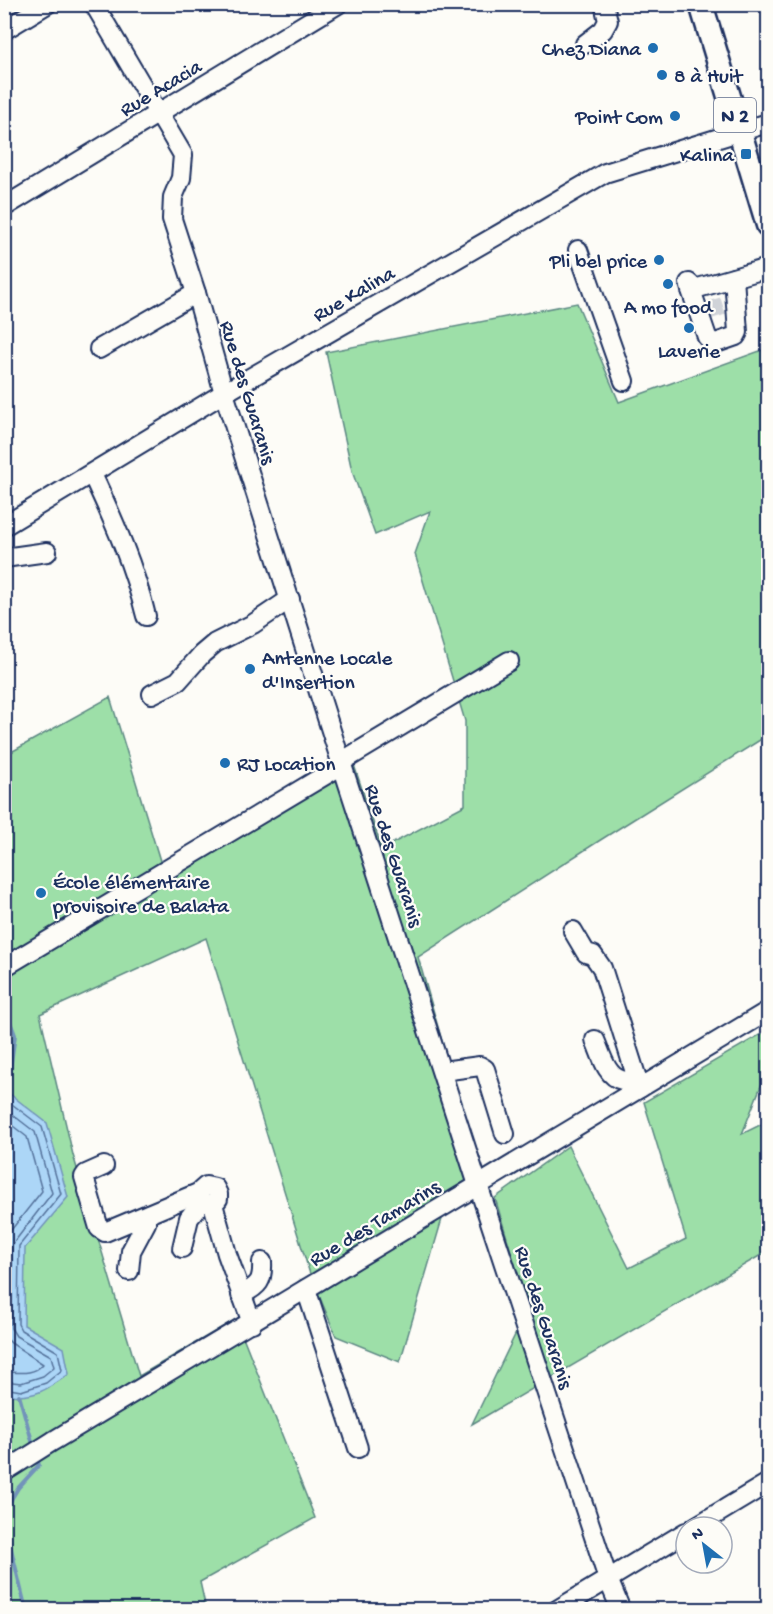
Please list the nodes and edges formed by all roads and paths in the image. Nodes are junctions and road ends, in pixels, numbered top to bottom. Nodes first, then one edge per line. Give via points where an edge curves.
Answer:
1 (47, 4) edge
2 (94, 4) edge
3 (338, 4) edge
4 (604, 4) edge
5 (700, 4) edge
6 (4, 30) edge
7 (585, 44) dead end
8 (159, 114) junction
9 (768, 123) edge
10 (740, 131) junction
11 (566, 195) junction
12 (4, 207) edge
13 (568, 214) dead end
14 (768, 225) edge
15 (578, 250) dead end
16 (768, 268) edge
17 (734, 278) junction
18 (196, 293) junction
19 (99, 349) dead end
20 (624, 381) dead end
21 (224, 393) junction
22 (92, 474) junction
23 (4, 526) edge
24 (47, 552) dead end
25 (4, 558) edge
26 (290, 599) junction
27 (146, 616) dead end
28 (509, 661) dead end
29 (152, 694) dead end
30 (341, 762) junction
31 (573, 930) dead end
32 (4, 967) edge
33 (768, 1011) edge
34 (595, 1040) dead end
35 (442, 1071) junction
36 (638, 1084) junction
37 (505, 1134) dead end
38 (104, 1166) dead end
39 (478, 1185) junction
40 (204, 1200) junction
41 (149, 1214) junction
42 (182, 1248) dead end
43 (262, 1262) dead end
44 (129, 1271) dead end
45 (306, 1289) junction
46 (241, 1295) junction
47 (252, 1323) junction
48 (358, 1448) dead end
49 (4, 1472) edge
50 (768, 1483) edge
51 (715, 1515) edge
52 (674, 1539) edge
53 (608, 1579) junction
54 (557, 1610) edge
55 (621, 1610) edge

1 - 6 street
2 - 8 street, Rue des Guaranis
3 - 8 street, Rue Acacia
4 - 7 street via 608,21
5 - 10 main road, N 2
8 - 12 street, Rue Acacia
8 - 18 street, Rue des Guaranis via 183,155 181,178 172,197 172,219
9 - 10 street, Rue Kalina
10 - 11 street, Rue Kalina via 650,166 605,173
10 - 14 main road, N 2
11 - 13 street
11 - 21 street, Rue Kalina
15 - 20 street
16 - 17 street
17 - 17 street via 716,308 690,286
18 - 19 street
18 - 21 street, Rue des Guaranis
21 - 22 street, Rue Kalina
21 - 26 street, Rue des Guaranis
22 - 23 street, Rue Kalina
22 - 27 street via 116,524
24 - 25 street
26 - 29 street via 215,643 178,681
26 - 30 street, Rue des Guaranis
28 - 30 street
30 - 32 street via 337,768
30 - 35 street, Rue des Guaranis
31 - 36 street via 586,952 602,968
33 - 36 street, Rue des Tamarins
34 - 36 street via 608,1070 622,1081
35 - 37 street via 480,1066 485,1069
35 - 39 street, Rue des Guaranis
36 - 39 street, Rue des Tamarins
38 - 41 street via 84,1177 99,1228 105,1232
39 - 45 street, Rue des Tamarins
39 - 53 street, Rue des Guaranis
40 - 41 street
40 - 42 street via 189,1218
40 - 46 street
41 - 44 street via 131,1251
43 - 46 street via 260,1283
45 - 47 street, Rue des Tamarins
45 - 48 street
46 - 47 street
47 - 49 street, Rue des Tamarins
50 - 51 street
52 - 53 street
53 - 54 street
53 - 55 street, Rue des Guaranis

